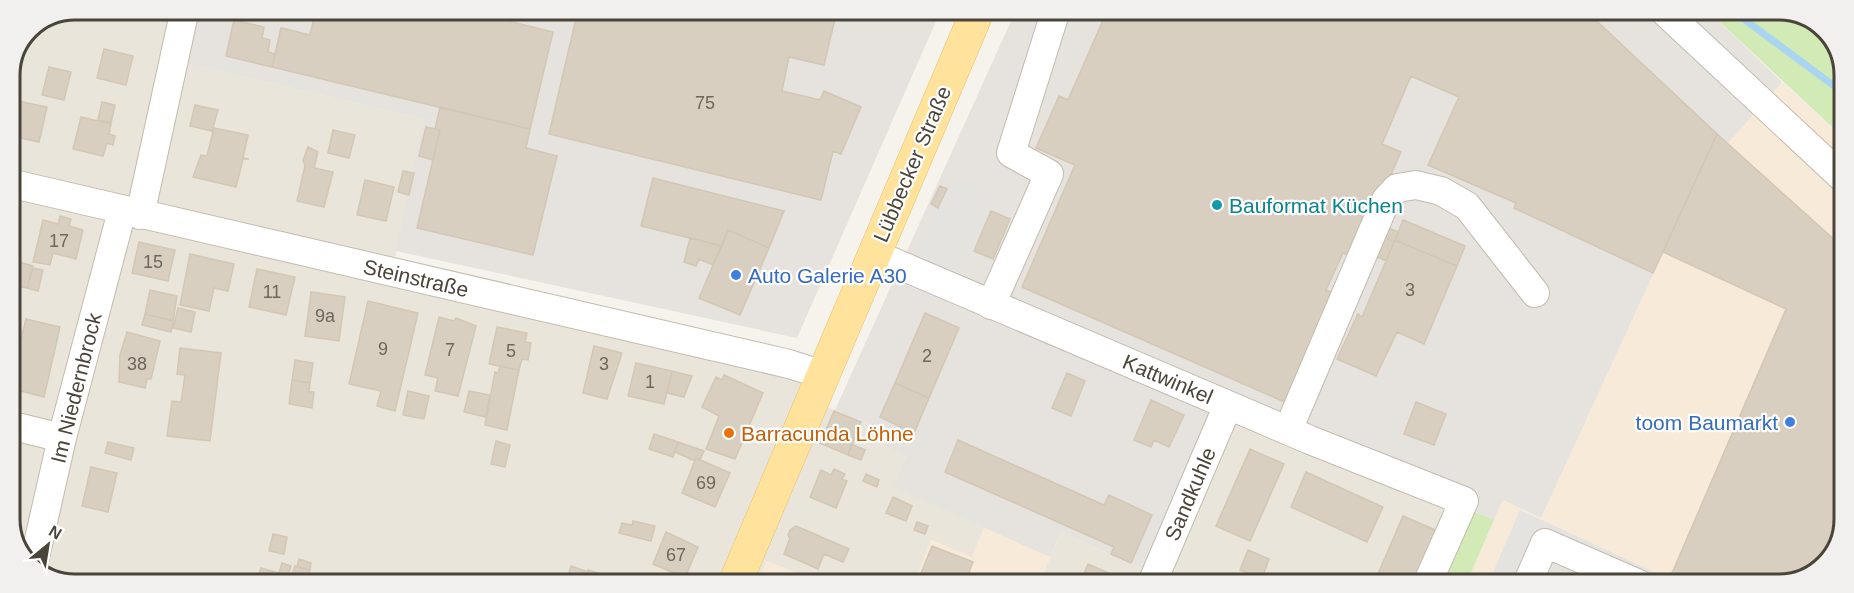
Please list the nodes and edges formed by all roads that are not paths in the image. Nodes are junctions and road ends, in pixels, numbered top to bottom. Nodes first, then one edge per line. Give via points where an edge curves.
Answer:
1 (182, 20) edge
2 (974, 20) edge
3 (1053, 20) edge
4 (1674, 20) edge
5 (1834, 170) edge
6 (20, 186) edge
7 (131, 213) junction
8 (874, 254) junction
9 (1535, 293) dead end
10 (991, 305) junction
11 (824, 375) junction
12 (1228, 405) junction
13 (20, 428) edge
14 (1288, 430) junction
15 (62, 438) junction
16 (35, 557) edge
17 (739, 574) edge
18 (1156, 574) edge
19 (1431, 574) edge
20 (1531, 574) edge
21 (1616, 574) edge

1 - 7 street, Im Niedernbrock
2 - 8 main road, Lübbecker Straße
3 - 10 street via 1011,153 1050,174
4 - 5 street
6 - 7 street, Steinstraße
7 - 11 street, Steinstraße
7 - 15 street, Im Niedernbrock
8 - 10 street, Kattwinkel
8 - 11 main road, Lübbecker Straße
9 - 14 street via 1467,206 1441,191 1416,185 1397,188 1386,200
10 - 12 street, Kattwinkel
11 - 17 main road, Lübbecker Straße
12 - 14 street, Kattwinkel
12 - 18 street, Sandkuhle
13 - 15 street
14 - 19 street, Kattwinkel via 1464,501
15 - 16 street, Im Niedernbrock
20 - 21 street via 1545,543

